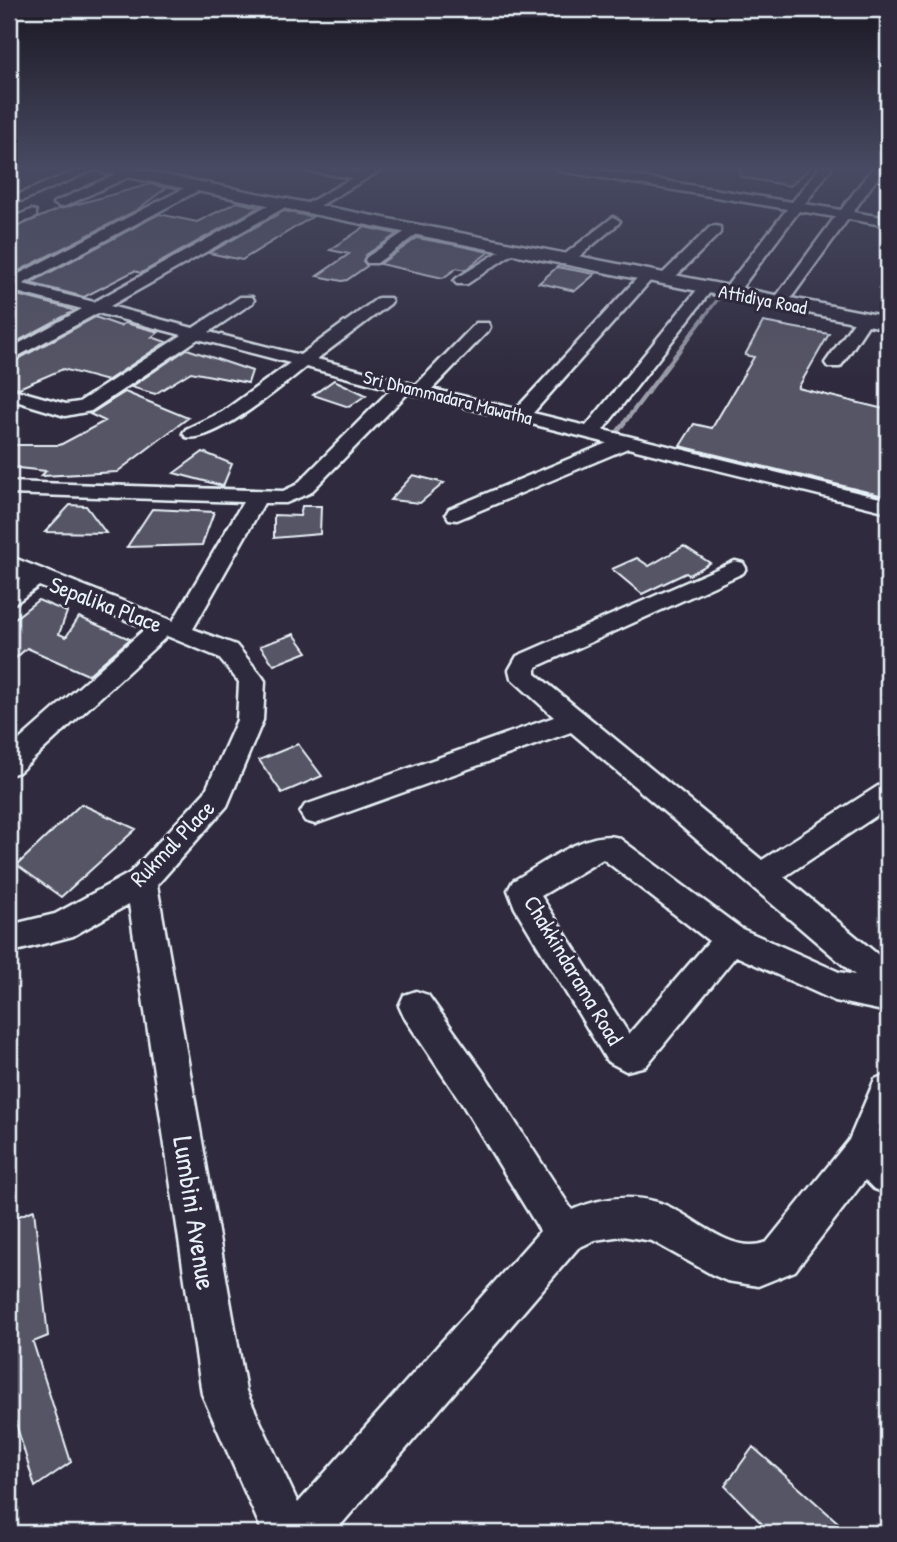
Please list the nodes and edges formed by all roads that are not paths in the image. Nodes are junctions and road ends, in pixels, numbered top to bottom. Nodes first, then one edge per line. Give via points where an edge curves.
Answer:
1 (96, 239) edge
2 (231, 239) edge
3 (401, 239) edge
4 (462, 239) edge
5 (591, 239) edge
6 (704, 239) edge
7 (769, 239) edge
8 (827, 239) edge
9 (510, 249) junction
10 (372, 260) dead end
11 (565, 261) junction
12 (655, 278) junction
13 (462, 282) dead end
14 (9, 285) edge
15 (706, 288) junction
16 (730, 292) junction
17 (246, 300) dead end
18 (384, 300) dead end
19 (780, 302) junction
20 (97, 306) junction
21 (864, 319) junction
22 (888, 323) edge
23 (482, 327) dead end
24 (195, 333) junction
25 (9, 356) edge
26 (304, 361) junction
27 (834, 363) dead end
28 (412, 389) junction
29 (9, 393) edge
30 (520, 416) junction
31 (193, 433) dead end
32 (591, 433) junction
33 (626, 442) junction
34 (9, 488) edge
35 (256, 498) junction
36 (888, 506) edge
37 (457, 514) dead end
38 (9, 562) edge
39 (735, 568) dead end
40 (37, 577) junction
41 (9, 597) edge
42 (171, 629) junction
43 (575, 720) junction
44 (9, 765) edge
45 (888, 794) edge
46 (315, 813) dead end
47 (761, 876) junction
48 (141, 882) junction
49 (9, 939) edge
50 (731, 939) junction
51 (888, 983) edge
52 (888, 997) edge
53 (416, 1006) dead end
54 (888, 1091) edge
55 (875, 1164) edge
56 (564, 1234) junction
57 (287, 1533) edge
58 (303, 1533) edge

1 - 14 street
2 - 20 street
3 - 10 street
4 - 9 main road, Attidiya Road
5 - 11 street
6 - 12 street
7 - 16 street
8 - 19 street
9 - 11 main road, Attidiya Road
9 - 13 street
11 - 12 main road, Attidiya Road
12 - 15 main road, Attidiya Road
12 - 30 street
14 - 20 street, Sri Dhammadara Mawatha
15 - 16 main road, Attidiya Road
15 - 32 street
16 - 19 main road, Attidiya Road
17 - 24 street
18 - 26 street
19 - 21 main road, Attidiya Road
20 - 24 street, Sri Dhammadara Mawatha
20 - 25 street
21 - 22 main road, Attidiya Road
21 - 27 street
23 - 28 street
24 - 26 street, Sri Dhammadara Mawatha
24 - 29 street via 79,408 65,410
26 - 28 street, Sri Dhammadara Mawatha
26 - 31 street via 229,416
28 - 30 street, Sri Dhammadara Mawatha
28 - 35 street via 303,489 279,499
30 - 32 street, Sri Dhammadara Mawatha
32 - 33 street, Sri Dhammadara Mawatha
33 - 36 street, Sri Dhammadara Mawatha
33 - 37 street
34 - 35 street
35 - 42 street, Sepalika Place
38 - 40 street, Sepalika Place
39 - 43 street via 526,662 524,678
40 - 41 street
40 - 42 street, Sepalika Place
42 - 44 street
42 - 48 street, Rukmal Place via 227,651 252,681 250,720 217,798
43 - 46 street
43 - 47 street
45 - 47 street
47 - 51 street
48 - 49 street, Rukmal Place via 62,926
48 - 57 street, Lumbini Avenue via 224,1394
50 - 50 street, Chakkindarama Road via 608,846 598,847 524,890 611,1037 626,1054 634,1054
50 - 52 street, Chakkindarama Road via 835,986
53 - 56 street
54 - 55 street
55 - 56 street via 781,1257 758,1266 727,1262 657,1222 622,1216 593,1221
56 - 58 street

